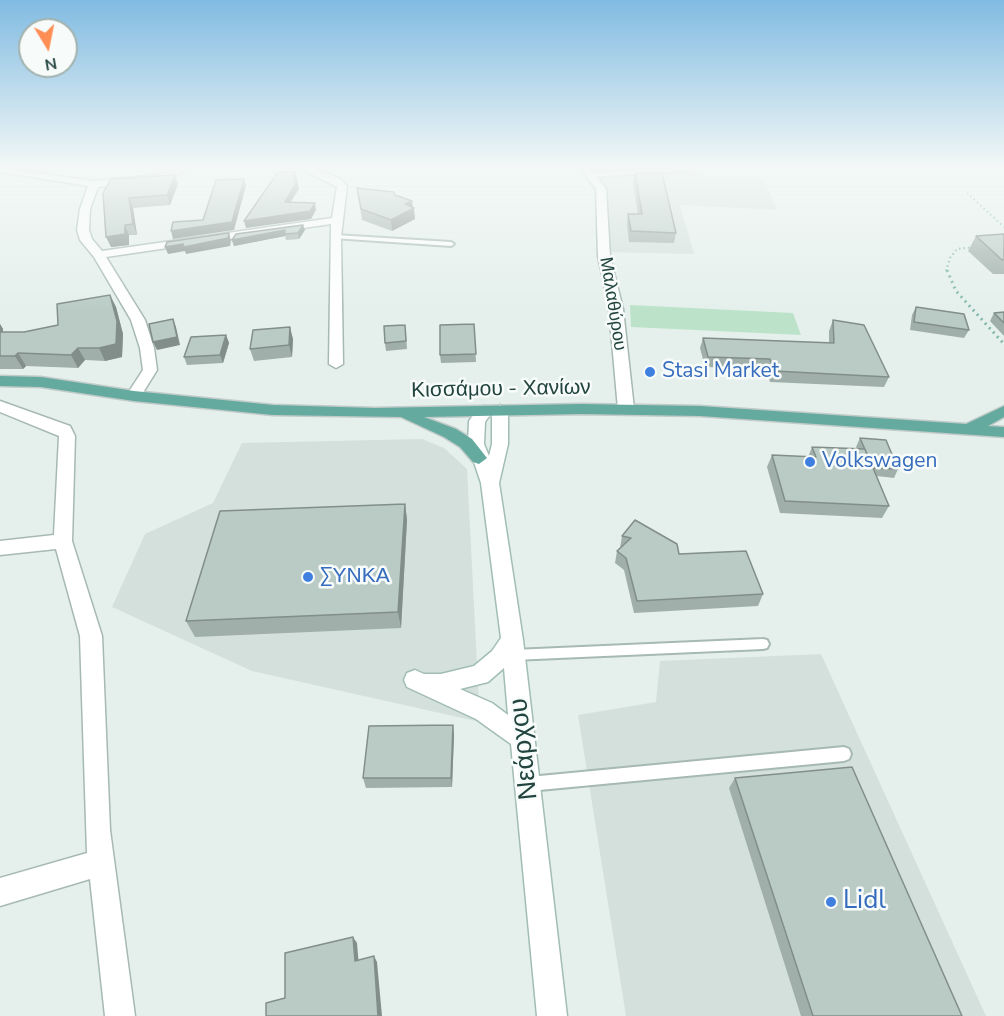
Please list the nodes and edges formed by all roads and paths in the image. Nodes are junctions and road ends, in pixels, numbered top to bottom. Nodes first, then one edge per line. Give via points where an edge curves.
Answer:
1 (84, 215) edge
2 (339, 215) edge
3 (603, 215) edge
4 (992, 215) edge
5 (338, 220) junction
6 (1004, 227) edge
7 (335, 237) junction
8 (451, 244) dead end
9 (982, 246) edge
10 (99, 255) junction
11 (1004, 344) edge
12 (336, 364) dead end
13 (0, 381) edge
14 (134, 396) junction
15 (0, 406) edge
16 (626, 409) junction
17 (493, 410) junction
18 (1004, 411) edge
19 (396, 413) junction
20 (968, 430) junction
21 (1004, 432) edge
22 (479, 458) junction
23 (490, 483) junction
24 (63, 541) junction
25 (0, 548) edge
26 (763, 644) dead end
27 (512, 648) junction
28 (522, 738) junction
29 (844, 754) dead end
30 (529, 784) junction
31 (99, 863) junction
32 (0, 892) edge
33 (120, 1016) edge
34 (552, 1016) edge

1 - 10 street via 86,240
2 - 5 street
3 - 16 street, Μαλαθύρου via 604,256 616,309
4 - 6 path
5 - 7 street
5 - 10 street
7 - 8 lane
7 - 12 street
9 - 11 path via 957,249 946,273 956,291
10 - 14 street via 138,320 147,348 150,370
13 - 14 main road, Κισσάμου - Χανίων via 41,382
14 - 19 main road, Κισσάμου - Χανίων via 273,410
15 - 24 street via 64,430 68,436
16 - 17 main road, Κισσάμου - Χανίων
16 - 20 main road, Κισσάμου - Χανίων
17 - 19 main road, Κισσάμου - Χανίων
17 - 22 street, Νεάρχου via 474,431
17 - 23 street, Νεάρχου via 497,456
18 - 20 main road
19 - 22 main road via 450,433
20 - 21 main road, Κισσάμου - Χανίων
22 - 23 street, Νεάρχου
23 - 27 street, Νεάρχου
24 - 25 street
24 - 31 street via 91,636
26 - 27 lane via 584,654
27 - 28 street, Νεάρχου
27 - 28 street via 480,675 441,684 415,680 484,711
28 - 30 street, Νεάρχου
29 - 30 lane
30 - 34 street, Νεάρχου
31 - 32 street
31 - 33 street

